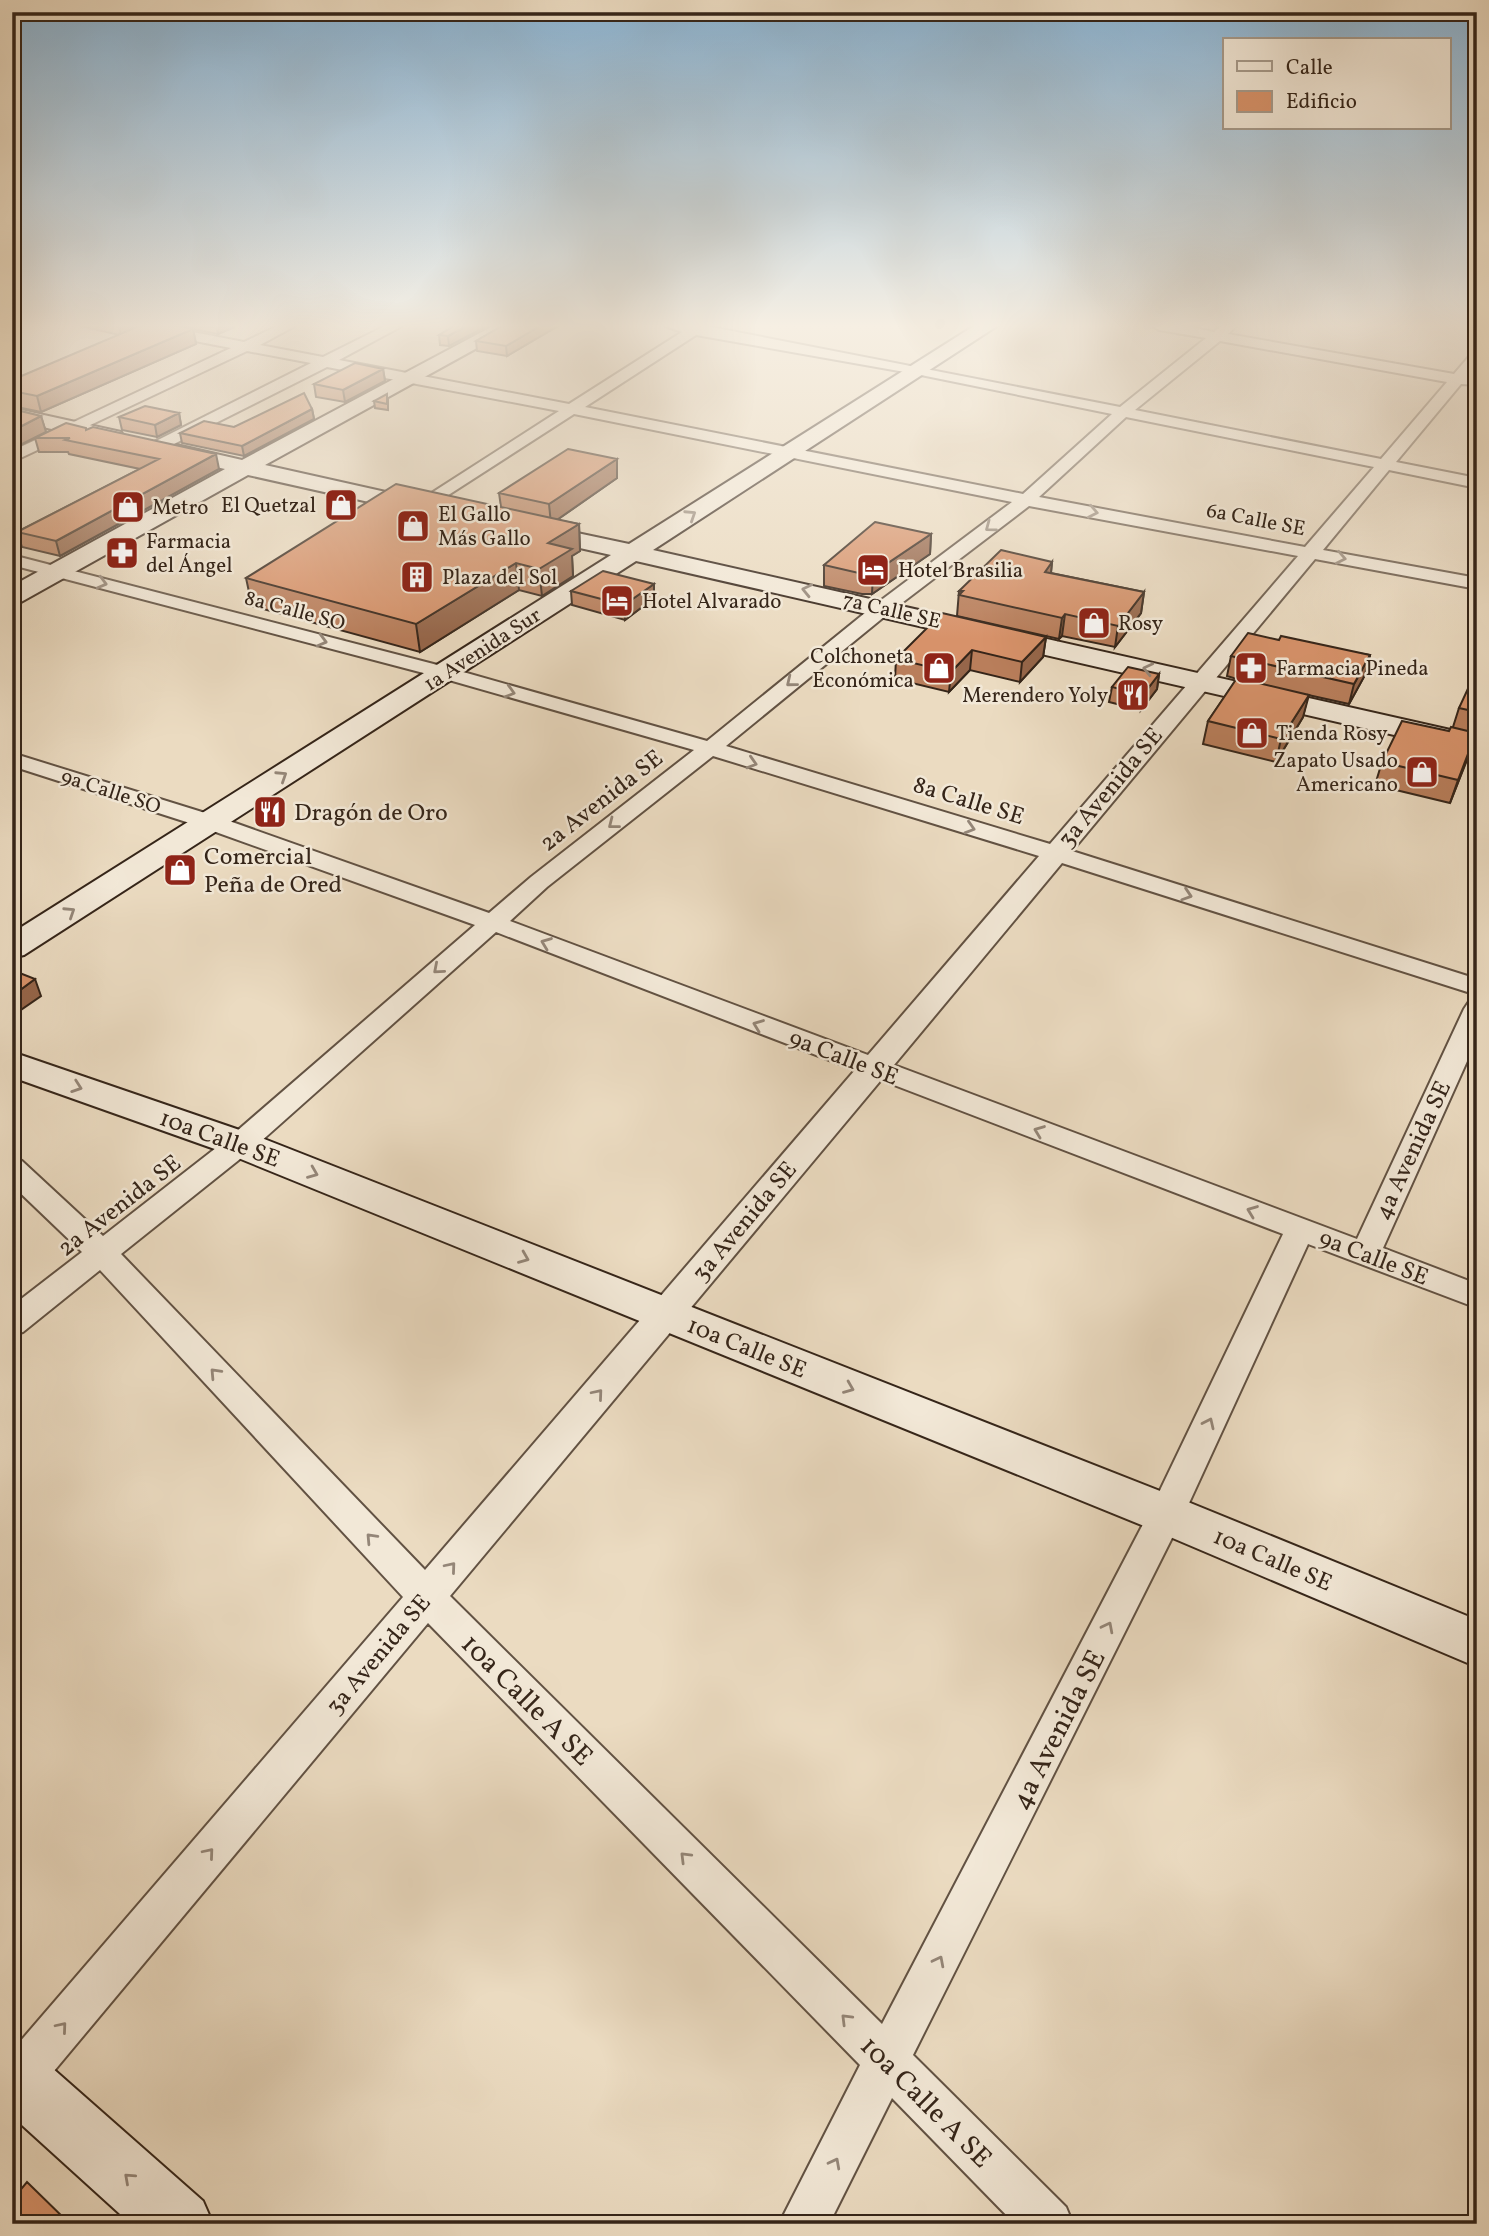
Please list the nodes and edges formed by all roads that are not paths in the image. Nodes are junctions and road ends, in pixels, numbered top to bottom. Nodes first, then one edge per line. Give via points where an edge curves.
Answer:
1 (69, 430) edge
2 (84, 430) edge
3 (189, 430) edge
4 (313, 430) edge
5 (540, 430) edge
6 (679, 430) edge
7 (821, 430) edge
8 (1103, 430) edge
9 (1215, 430) edge
10 (1418, 430) edge
11 (156, 447) junction
12 (788, 451) junction
13 (12, 457) edge
14 (1385, 464) junction
15 (245, 467) junction
16 (1477, 483) edge
17 (1026, 500) junction
18 (422, 507) junction
19 (449, 512) edge
20 (515, 527) edge
21 (634, 552) junction
22 (1310, 552) junction
23 (12, 560) edge
24 (57, 572) junction
25 (1477, 584) edge
26 (12, 597) edge
27 (883, 608) junction
28 (444, 673) junction
29 (1200, 681) junction
30 (1477, 745) edge
31 (708, 750) junction
32 (12, 759) edge
33 (210, 822) junction
34 (1054, 853) junction
35 (491, 922) junction
36 (12, 948) edge
37 (1477, 987) edge
38 (1477, 1009) edge
39 (12, 1064) edge
40 (872, 1068) junction
41 (240, 1144) junction
42 (12, 1168) edge
43 (1300, 1229) junction
44 (102, 1253) junction
45 (1365, 1254) junction
46 (1477, 1296) edge
47 (665, 1314) junction
48 (12, 1323) edge
49 (1166, 1514) junction
50 (426, 1596) junction
51 (1477, 1644) edge
52 (888, 2061) junction
53 (14, 2080) edge
54 (180, 2224) edge
55 (803, 2224) edge
56 (1049, 2224) edge

1 - 13 street
2 - 11 street
3 - 11 street
4 - 15 street
5 - 18 street
6 - 12 street, 6a Calle SE
7 - 12 street, 1a Avenida Sur
8 - 17 street, 2a Avenida SE
9 - 14 street
10 - 14 street, 3a Avenida SE
11 - 15 street
12 - 17 street, 6a Calle SE
21 -> 12 street, 1a Avenida Sur
14 - 16 street
14 - 22 street, 3a Avenida SE
15 - 18 street
15 - 24 street
17 -> 22 street, 6a Calle SE
17 -> 27 street, 2a Avenida SE
18 - 19 street
20 - 21 street, 7a Calle SE
27 -> 21 street, 7a Calle SE
21 - 28 street, 1a Avenida Sur
22 -> 25 street, 6a Calle SE
22 - 29 street, 3a Avenida SE
23 - 24 street, 8a Calle SO
24 - 26 street
24 -> 28 street, 8a Calle SO
29 -> 27 street, 7a Calle SE
27 -> 31 street, 2a Avenida SE
28 -> 31 street, 8a Calle SE
33 -> 28 street, 1a Avenida Sur
29 - 30 street, 7a Calle SE
29 - 34 street, 3a Avenida SE
31 -> 34 street, 8a Calle SE
31 -> 35 street, 2a Avenida SE
32 - 33 street, 9a Calle SO
33 - 35 street, 9a Calle SE
36 -> 33 street, 1a Avenida Sur
34 -> 37 street, 8a Calle SE
34 - 40 street, 3a Avenida SE
40 -> 35 street, 9a Calle SE
35 -> 41 street, 2a Avenida SE
38 - 45 street, 4a Avenida SE
39 -> 41 street, 10a Calle SE
43 -> 40 street, 9a Calle SE
40 - 47 street, 3a Avenida SE
41 - 44 street, 2a Avenida SE
41 -> 47 street, 10a Calle SE
42 - 44 street, 10a Calle A SE
43 - 45 street, 9a Calle SE
49 -> 43 street, 4a Avenida SE
44 - 48 street, 2a Avenida SE
50 -> 44 street, 10a Calle A SE
45 - 46 street, 9a Calle SE
47 -> 49 street, 10a Calle SE
50 -> 47 street, 3a Avenida SE
49 - 51 street, 10a Calle SE
52 -> 49 street, 4a Avenida SE
52 -> 50 street, 10a Calle A SE
53 -> 50 street, 3a Avenida SE
55 -> 52 street, 4a Avenida SE
52 - 56 street, 10a Calle A SE
54 -> 53 street

